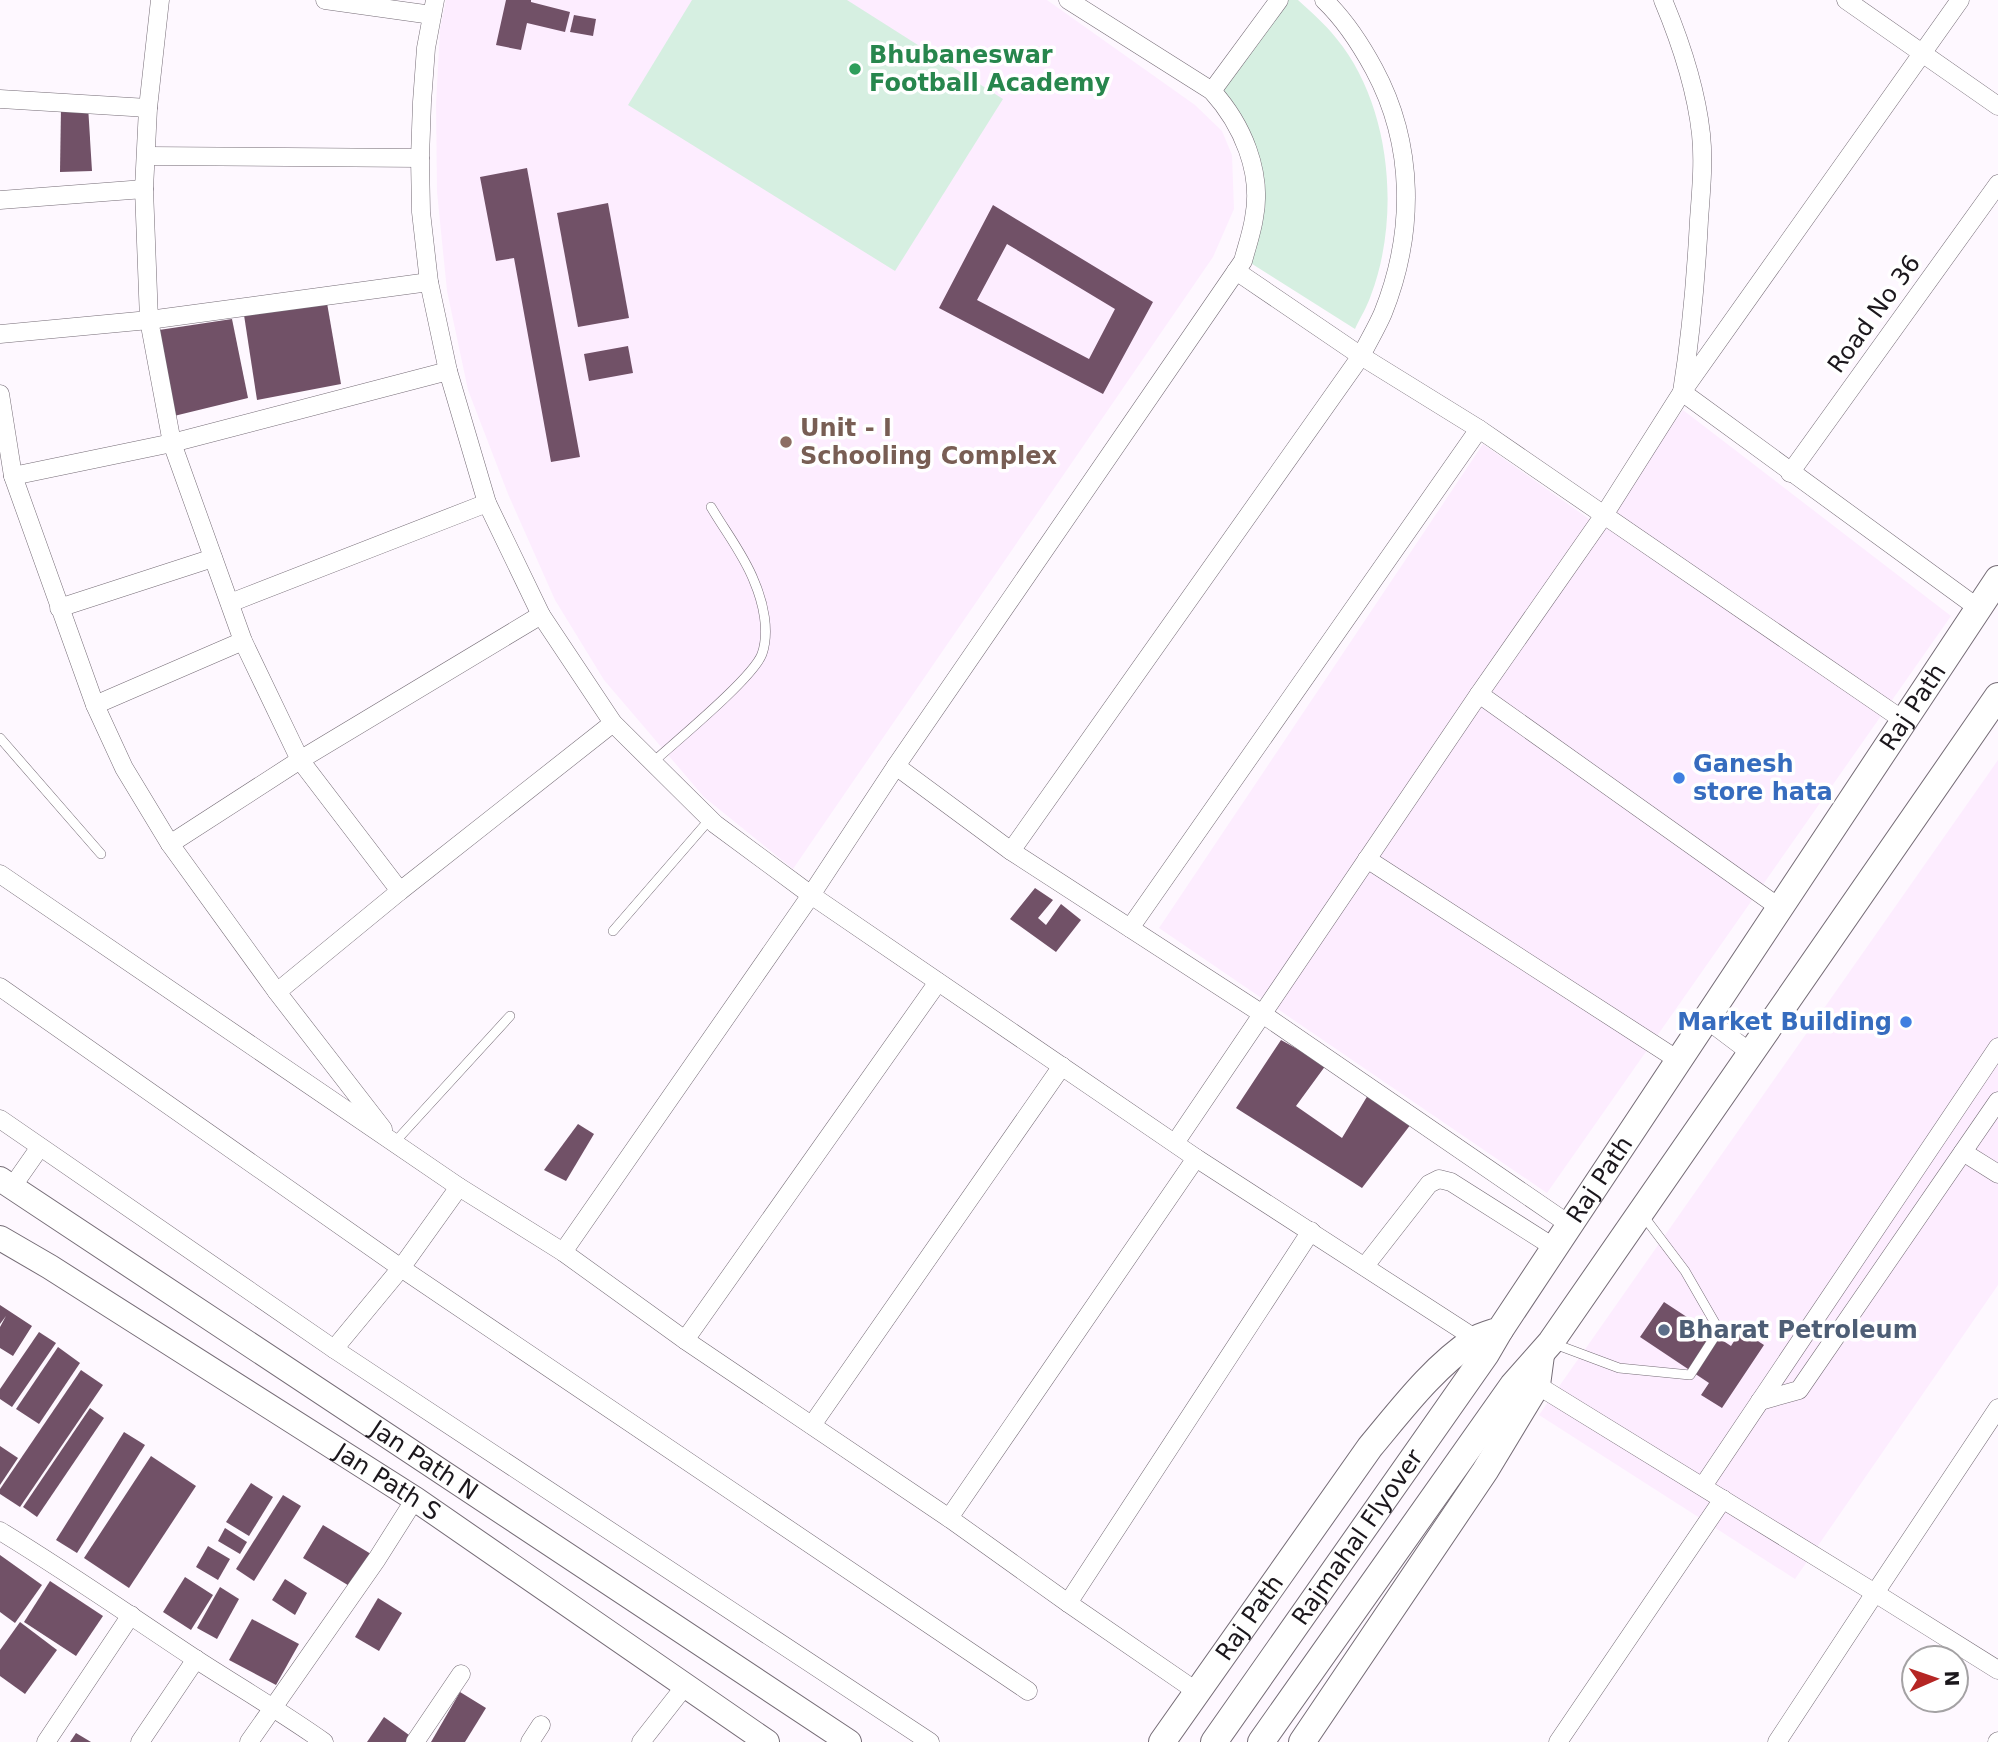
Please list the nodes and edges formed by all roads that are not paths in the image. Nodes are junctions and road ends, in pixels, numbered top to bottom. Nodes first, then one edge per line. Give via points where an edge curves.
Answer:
1 (160, 0) edge
2 (325, 0) edge
3 (1279, 0) edge
4 (1324, 0) edge
5 (1662, 0) edge
6 (1846, 0) edge
7 (1960, 0) edge
8 (1078, 3) edge
9 (433, 8) edge
10 (1922, 53) junction
11 (1212, 91) junction
12 (0, 99) edge
13 (1998, 106) edge
14 (148, 108) junction
15 (147, 156) junction
16 (420, 158) junction
17 (1998, 184) edge
18 (144, 189) junction
19 (0, 200) edge
20 (1236, 271) junction
21 (429, 282) junction
22 (149, 320) junction
23 (0, 334) edge
24 (1361, 356) junction
25 (448, 371) junction
26 (1682, 392) junction
27 (0, 394) edge
28 (1479, 429) junction
29 (173, 443) junction
30 (1790, 473) junction
31 (6, 478) edge
32 (487, 503) junction
33 (711, 507) dead end
34 (1604, 515) junction
35 (213, 558) junction
36 (1998, 579) edge
37 (230, 603) junction
38 (59, 608) junction
39 (1978, 608) junction
40 (541, 615) junction
41 (243, 641) junction
42 (1479, 694) junction
43 (1998, 696) edge
44 (95, 705) junction
45 (1903, 720) junction
46 (613, 723) junction
47 (0, 738) edge
48 (300, 760) junction
49 (652, 763) junction
50 (896, 766) junction
51 (710, 819) junction
52 (170, 844) junction
53 (1012, 851) junction
54 (101, 855) dead end
55 (1367, 859) junction
56 (0, 874) edge
57 (400, 891) junction
58 (811, 895) junction
59 (1780, 908) junction
60 (1130, 928) junction
61 (613, 931) dead end
62 (938, 982) junction
63 (0, 987) edge
64 (277, 992) junction
65 (1264, 1015) junction
66 (510, 1016) dead end
67 (1706, 1019) junction
68 (1998, 1047) edge
69 (1751, 1053) junction
70 (1678, 1060) junction
71 (1062, 1066) junction
72 (1998, 1101) edge
73 (0, 1119) edge
74 (394, 1143) junction
75 (1175, 1143) junction
76 (40, 1147) junction
77 (1963, 1152) junction
78 (1196, 1158) junction
79 (1998, 1174) edge
80 (6, 1183) edge
81 (458, 1187) junction
82 (1640, 1213) junction
83 (1570, 1225) junction
84 (1311, 1231) junction
85 (0, 1238) edge
86 (1555, 1248) junction
87 (563, 1252) junction
88 (1365, 1266) junction
89 (401, 1268) junction
90 (1488, 1335) junction
91 (685, 1340) junction
92 (1546, 1348) junction
93 (334, 1349) junction
94 (1537, 1385) junction
95 (1760, 1401) junction
96 (1998, 1408) edge
97 (812, 1425) junction
98 (1703, 1486) junction
99 (415, 1499) junction
100 (1723, 1499) junction
101 (949, 1518) junction
102 (0, 1531) edge
103 (1875, 1593) junction
104 (1068, 1603) junction
105 (131, 1615) junction
106 (195, 1659) junction
107 (1998, 1670) edge
108 (461, 1674) dead end
109 (685, 1686) junction
110 (1028, 1691) dead end
111 (1196, 1691) junction
112 (274, 1706) junction
113 (541, 1725) dead end
114 (906, 1736) edge
115 (46, 1742) edge
116 (140, 1742) edge
117 (249, 1742) edge
118 (324, 1742) edge
119 (415, 1742) edge
120 (530, 1742) edge
121 (641, 1742) edge
122 (767, 1742) edge
123 (849, 1742) edge
124 (930, 1742) edge
125 (1162, 1742) edge
126 (1214, 1742) edge
127 (1261, 1742) edge
128 (1302, 1742) edge
129 (1558, 1742) edge
130 (1777, 1742) edge

1 - 14 street
2 - 9 street
3 - 11 street
4 - 24 street via 1366,53 1388,95 1406,175 1406,221 1397,269
5 - 26 street via 1694,91 1701,137 1692,325
6 - 10 street
7 - 10 street
8 - 11 street
9 - 16 street via 426,48
10 - 13 street
10 - 26 street
11 - 20 street via 1240,129 1255,184 1255,216
12 - 14 street
14 - 15 street
15 - 16 street
15 - 18 street
16 - 21 street
17 - 30 street, Road No 36
18 - 19 street
18 - 22 street
20 - 24 street
20 - 50 street
21 - 22 street
21 - 25 street
22 - 23 street
22 - 29 street
24 - 28 street
24 - 53 street
25 - 29 street
25 - 32 street
26 - 30 street
26 - 34 street
27 - 31 street
28 - 34 street
28 - 60 street
29 - 31 street
29 - 35 street
30 - 39 street
31 - 38 street
32 - 37 street
32 - 40 street
33 - 49 lane via 754,579 765,631 761,655 742,680
34 - 42 street
34 - 45 street
35 - 37 street
35 - 38 street
36 - 39 main road, Raj Path
37 - 41 street
38 - 44 street
39 - 45 main road, Raj Path
40 - 46 street
40 - 48 street
41 - 44 street
41 - 48 street
42 - 55 street
42 - 59 street
43 - 69 main road
44 - 52 street via 124,768
45 - 59 main road, Raj Path
46 - 49 street
46 - 57 street
47 - 54 lane
48 - 52 street
48 - 57 street
49 - 51 street
50 - 53 street
50 - 58 street
51 - 58 street
51 - 61 lane
52 - 64 street
53 - 60 street
55 - 65 street
55 - 70 street
56 - 74 street
57 - 64 street
58 - 62 street
58 - 87 street
59 - 67 main road, Raj Path
60 - 65 street
62 - 71 street
62 - 91 street
63 - 89 street
64 - 74 street
65 - 75 street
65 - 83 street
66 - 74 lane
67 - 69 street
67 - 70 main road, Raj Path
68 - 95 street
69 - 82 main road
70 - 83 main road, Raj Path
71 - 75 street
71 - 97 street
72 - 77 street
73 - 76 street
74 - 81 street
75 - 78 street
76 - 80 street
76 - 93 street
77 - 79 street
77 - 95 street via 1799,1390
78 - 84 street
78 - 101 street
80 - 123 main road, Jan Path N
81 - 87 street
81 - 89 street
82 - 92 main road
82 - 92 lane via 1685,1270 1719,1330 1690,1375 1619,1368
83 - 86 main road, Raj Path
84 - 88 street
84 - 104 street
85 - 99 main road, Jan Path S
86 - 88 street via 1440,1179 1429,1184
86 - 90 main road, Raj Path
87 - 91 street
88 - 90 street
89 - 93 street
89 - 110 street
90 - 111 main road, Raj Path via 1443,1366 1370,1447
90 - 126 main road, Rajmahal Flyover via 1486,1354
91 - 97 street
92 - 94 main road
92 - 127 main road, Rajmahal Flyover via 1513,1385
93 - 114 street
94 - 98 street
94 - 128 main road via 1485,1471
95 - 98 street
96 - 103 street
97 - 101 street
98 - 100 street
99 - 109 main road, Jan Path S
99 - 112 street
100 - 103 street
100 - 129 street
101 - 104 street
102 - 105 street
103 - 107 street
103 - 130 street
104 - 111 street
105 - 106 street
105 - 115 street
106 - 112 street
106 - 116 street
108 - 119 street
109 - 121 street
109 - 122 main road, Jan Path S
111 - 125 main road, Raj Path
112 - 117 street
112 - 118 street
113 - 120 street
114 - 124 street

